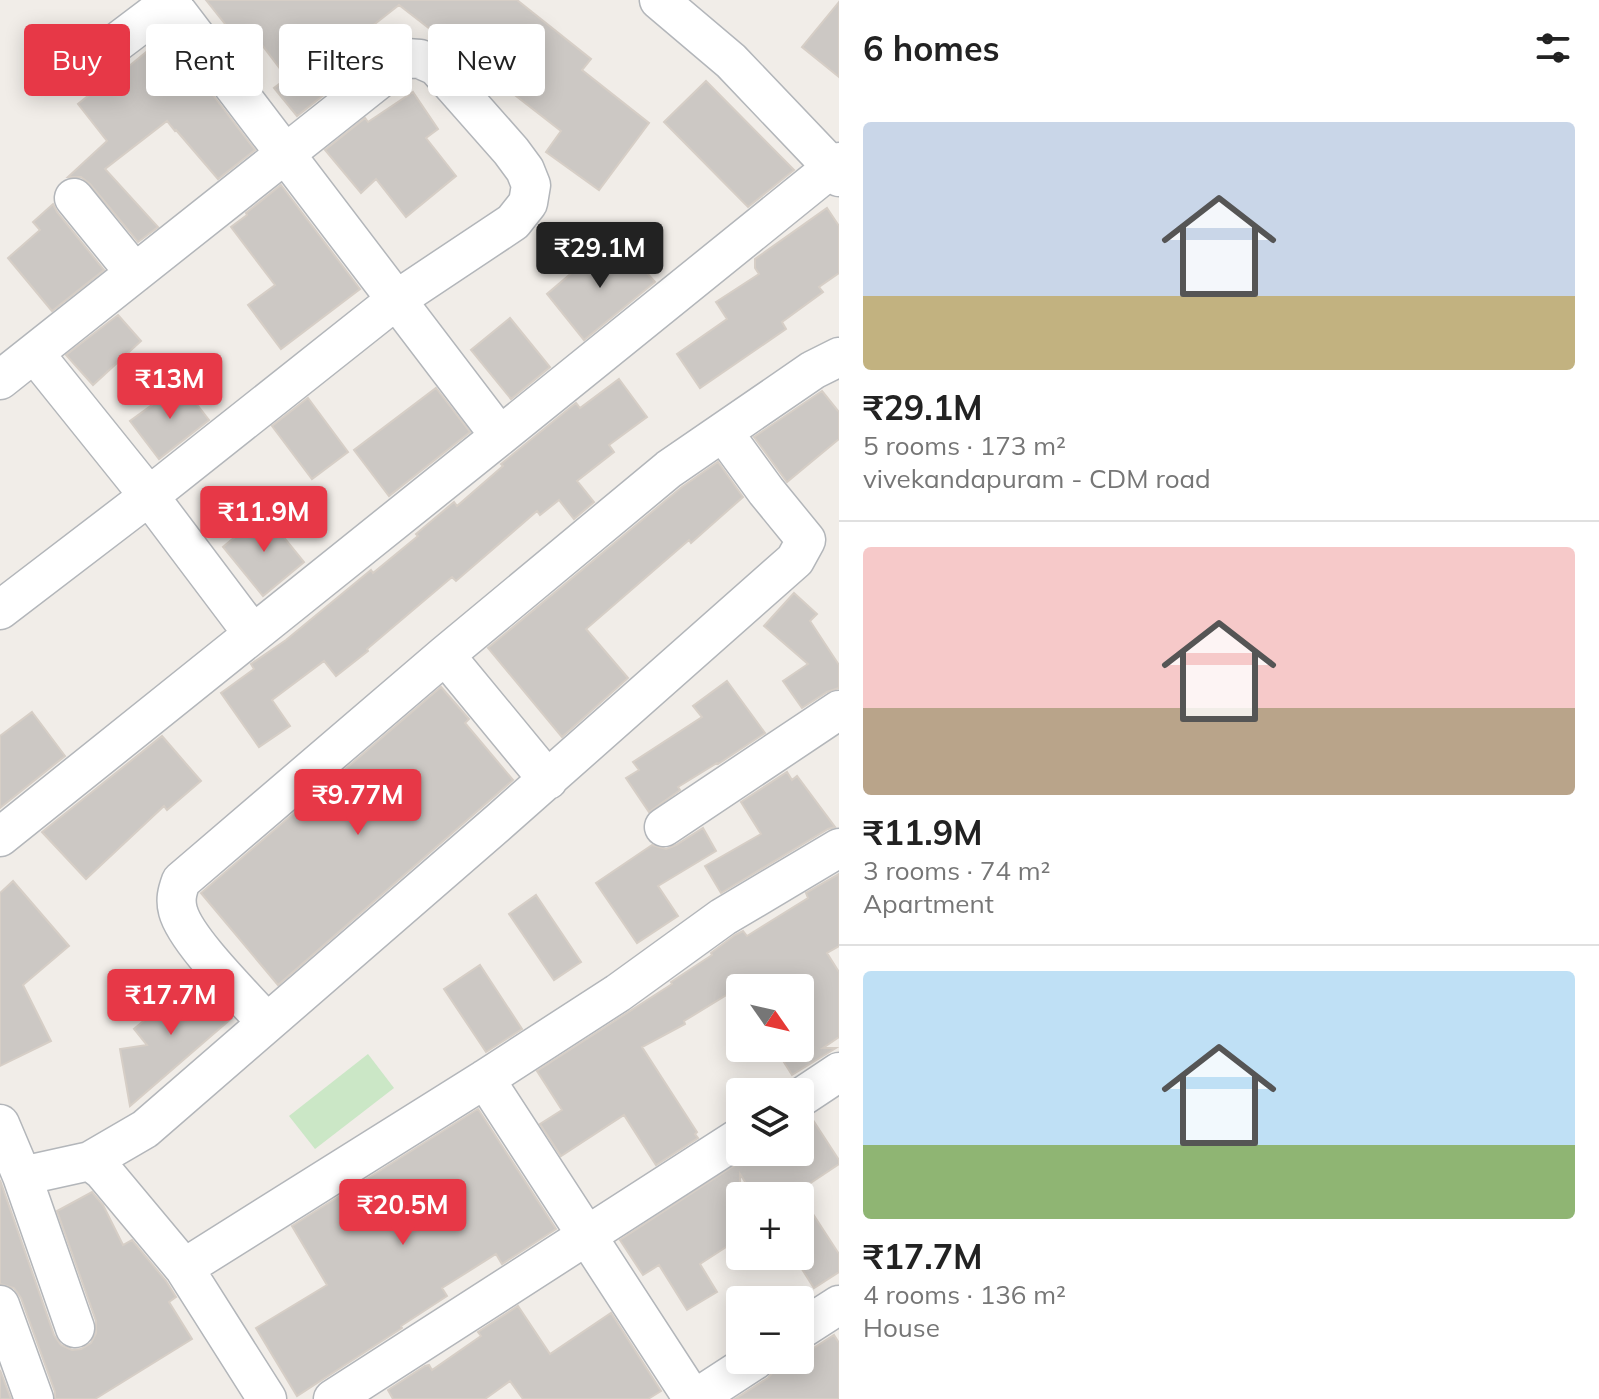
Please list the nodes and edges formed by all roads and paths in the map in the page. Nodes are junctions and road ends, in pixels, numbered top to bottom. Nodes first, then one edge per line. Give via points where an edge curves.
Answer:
1 (659, 0) edge
2 (170, 1) edge
3 (130, 32) edge
4 (286, 153) junction
5 (837, 169) edge
6 (74, 198) dead end
7 (135, 273) junction
8 (396, 300) junction
9 (34, 353) junction
10 (839, 357) edge
11 (0, 380) edge
12 (723, 432) junction
13 (500, 436) junction
14 (149, 496) junction
15 (0, 610) edge
16 (253, 634) junction
17 (445, 655) junction
18 (839, 710) edge
19 (548, 780) junction
20 (664, 827) dead end
21 (0, 837) edge
22 (839, 848) edge
23 (267, 1023) junction
24 (839, 1072) edge
25 (485, 1079) junction
26 (814, 1089) edge
27 (0, 1124) edge
28 (726, 1146) edge
29 (90, 1161) junction
30 (22, 1176) junction
31 (587, 1236) junction
32 (184, 1268) junction
33 (0, 1305) edge
34 (839, 1305) edge
35 (814, 1321) edge
36 (75, 1328) dead end
37 (733, 1374) edge
38 (34, 1399) edge
39 (267, 1399) edge
40 (333, 1399) edge
41 (694, 1399) edge

1 - 5 street via 731,61
2 - 3 street
2 - 4 street
4 - 7 street
4 - 8 street
4 - 8 street via 406,58 436,66 518,160 531,185 528,203 513,222
5 - 13 street
6 - 7 street
7 - 9 street
8 - 13 street
8 - 14 street
9 - 11 street
9 - 14 street
10 - 12 street
12 - 17 street via 669,469
12 - 19 street via 806,540 795,560
13 - 16 street
14 - 15 street
14 - 16 street
16 - 21 street
17 - 19 street
17 - 23 street via 181,881 176,895 183,926
18 - 20 street
19 - 23 street
22 - 25 street via 723,917
23 - 29 street via 145,1129
24 - 26 street
25 - 31 street
25 - 32 street
27 - 30 street
28 - 31 street
29 - 30 street
29 - 32 street
30 - 36 street
31 - 40 street
31 - 41 street
32 - 39 street
33 - 38 street
34 - 35 street
37 - 41 street

